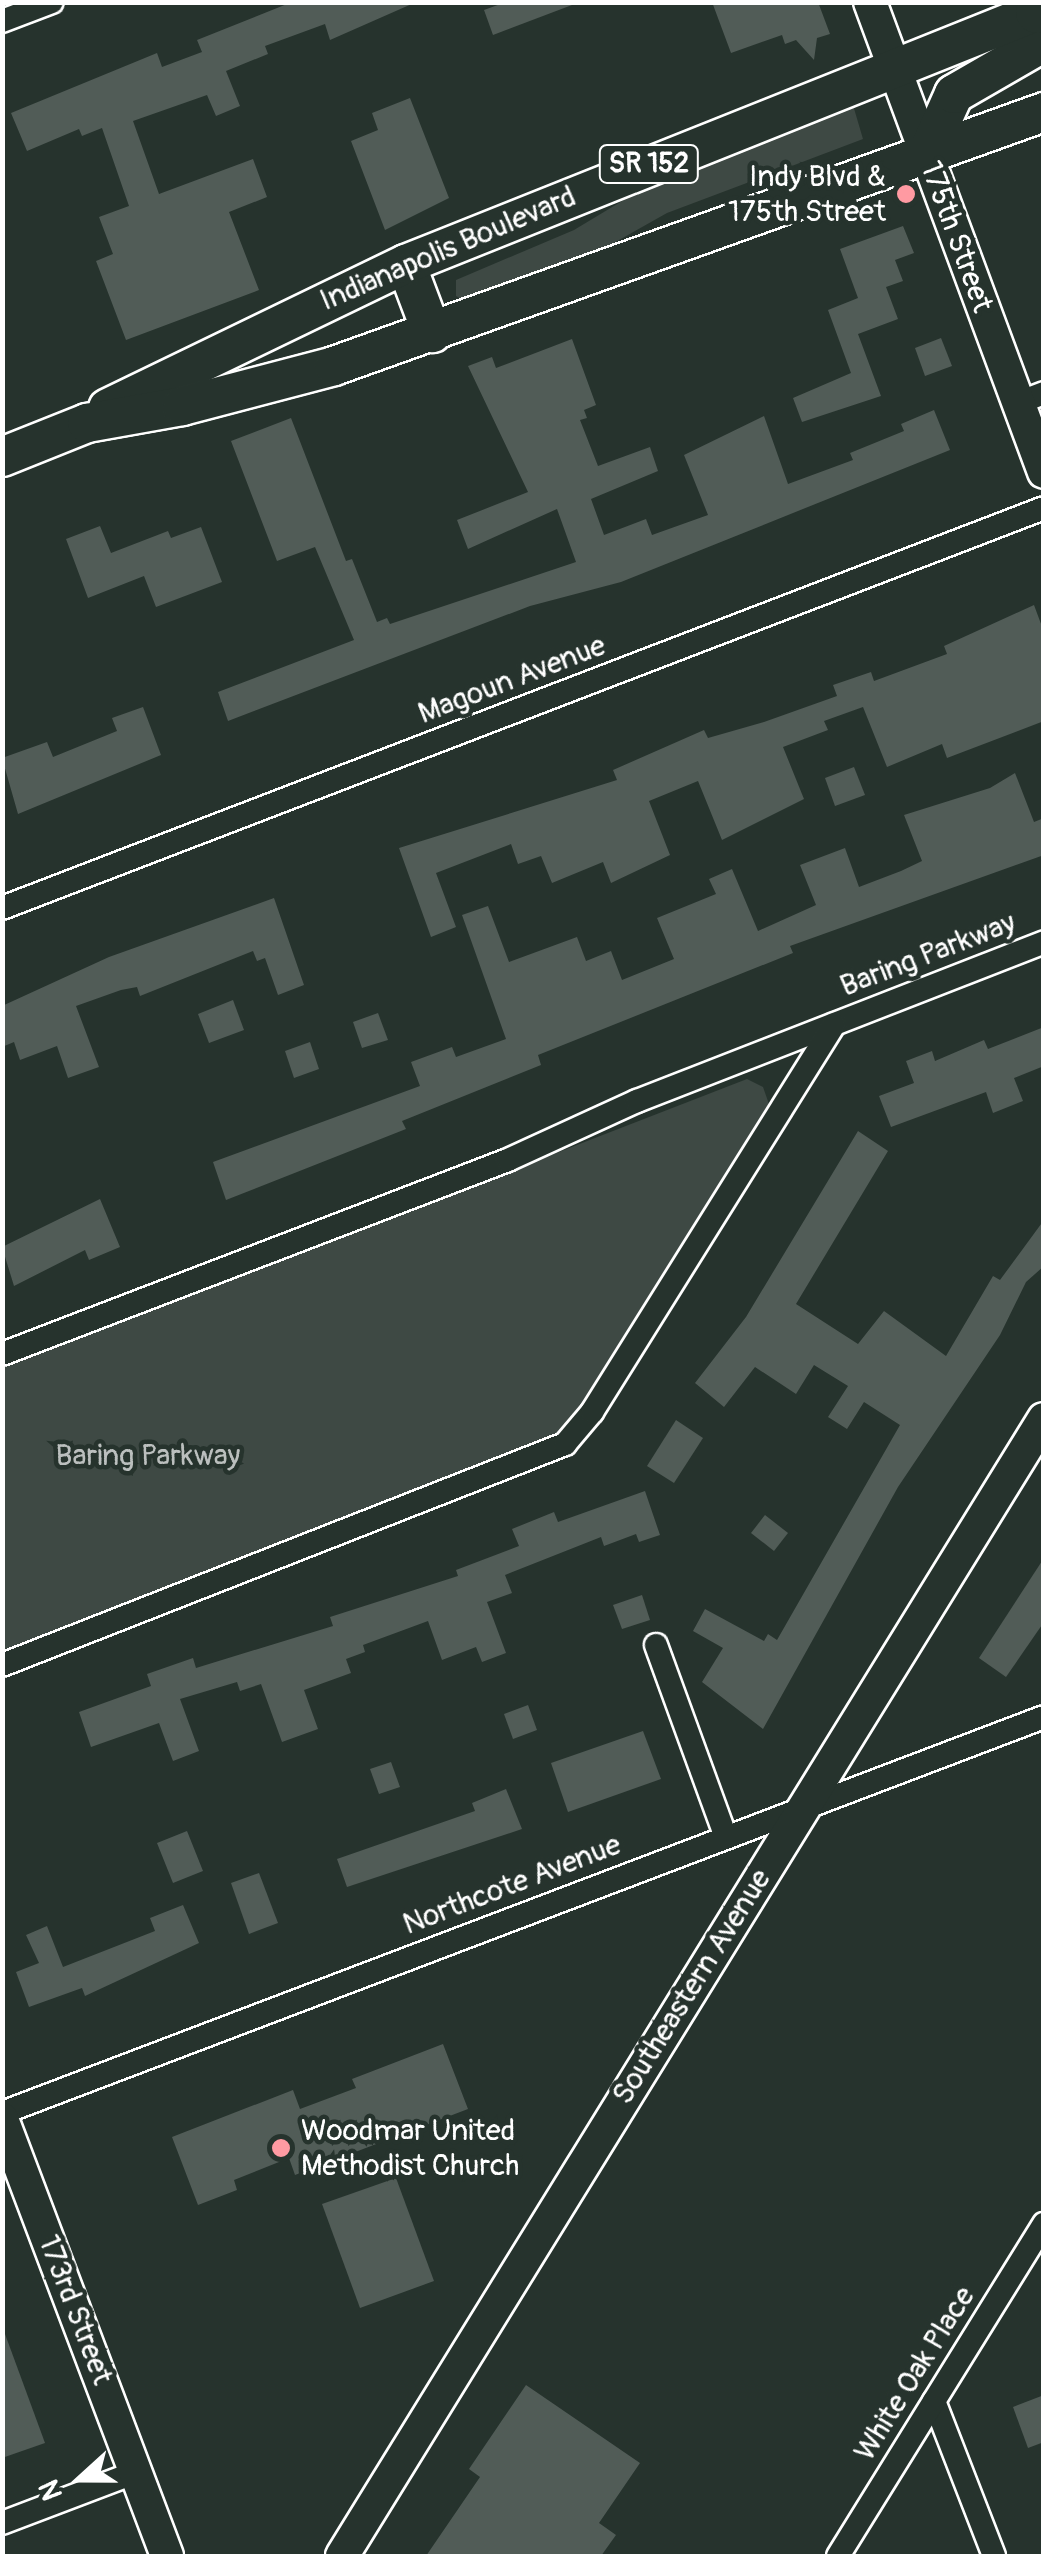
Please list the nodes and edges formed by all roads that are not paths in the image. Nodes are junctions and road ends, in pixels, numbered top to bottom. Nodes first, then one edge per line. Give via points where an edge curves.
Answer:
1 (52, 2) edge
2 (870, 2) edge
3 (1042, 18) edge
4 (2, 22) edge
5 (893, 64) junction
6 (1044, 112) edge
7 (926, 156) junction
8 (406, 264) junction
9 (278, 324) junction
10 (432, 333) junction
11 (299, 375) junction
12 (1031, 398) edge
13 (87, 423) junction
14 (2, 457) edge
15 (1044, 472) edge
16 (1044, 508) edge
17 (2, 908) edge
18 (1044, 942) edge
19 (834, 1024) junction
20 (2, 1354) edge
21 (1044, 1418) edge
22 (656, 1645) dead end
23 (2, 1665) edge
24 (1044, 1718) edge
25 (799, 1815) junction
26 (726, 1834) junction
27 (2, 2116) edge
28 (1044, 2224) edge
29 (934, 2400) junction
30 (136, 2472) junction
31 (2, 2524) edge
32 (168, 2556) edge
33 (342, 2556) edge
34 (838, 2556) edge
35 (994, 2556) edge

1 - 4 street
2 - 5 street, 175th Street
3 - 5 main road, Indianapolis Boulevard / SR 152
3 - 7 main road via 954,94
5 - 7 street, 175th Street
5 - 8 main road, Indianapolis Boulevard / SR 152
6 - 7 main road, Indianapolis Boulevard / SR 152
7 - 10 main road, Indianapolis Boulevard / SR 152
7 - 12 street, 175th Street
8 - 9 main road, Indianapolis Boulevard / SR 152
8 - 10 main road
9 - 11 main road
9 - 13 main road, Indianapolis Boulevard / SR 152
10 - 11 main road, Indianapolis Boulevard / SR 152
11 - 13 main road, Indianapolis Boulevard / SR 152
12 - 15 street, 175th Street
13 - 14 main road, Indianapolis Boulevard / SR 152
16 - 17 street, Magoun Avenue
18 - 19 street, Baring Parkway
19 - 20 street, Baring Parkway via 508,1160
19 - 23 street, Baring Parkway via 592,1412 565,1444
21 - 25 street, Southeastern Avenue
22 - 26 street
24 - 25 street, Northcote Avenue
25 - 26 street, Northcote Avenue
25 - 33 street, Southeastern Avenue
26 - 27 street, Northcote Avenue
27 - 30 street, 173rd Street
28 - 29 street, White Oak Place
29 - 34 street, White Oak Place
29 - 35 street
30 - 31 street
30 - 32 street, 173rd Street

